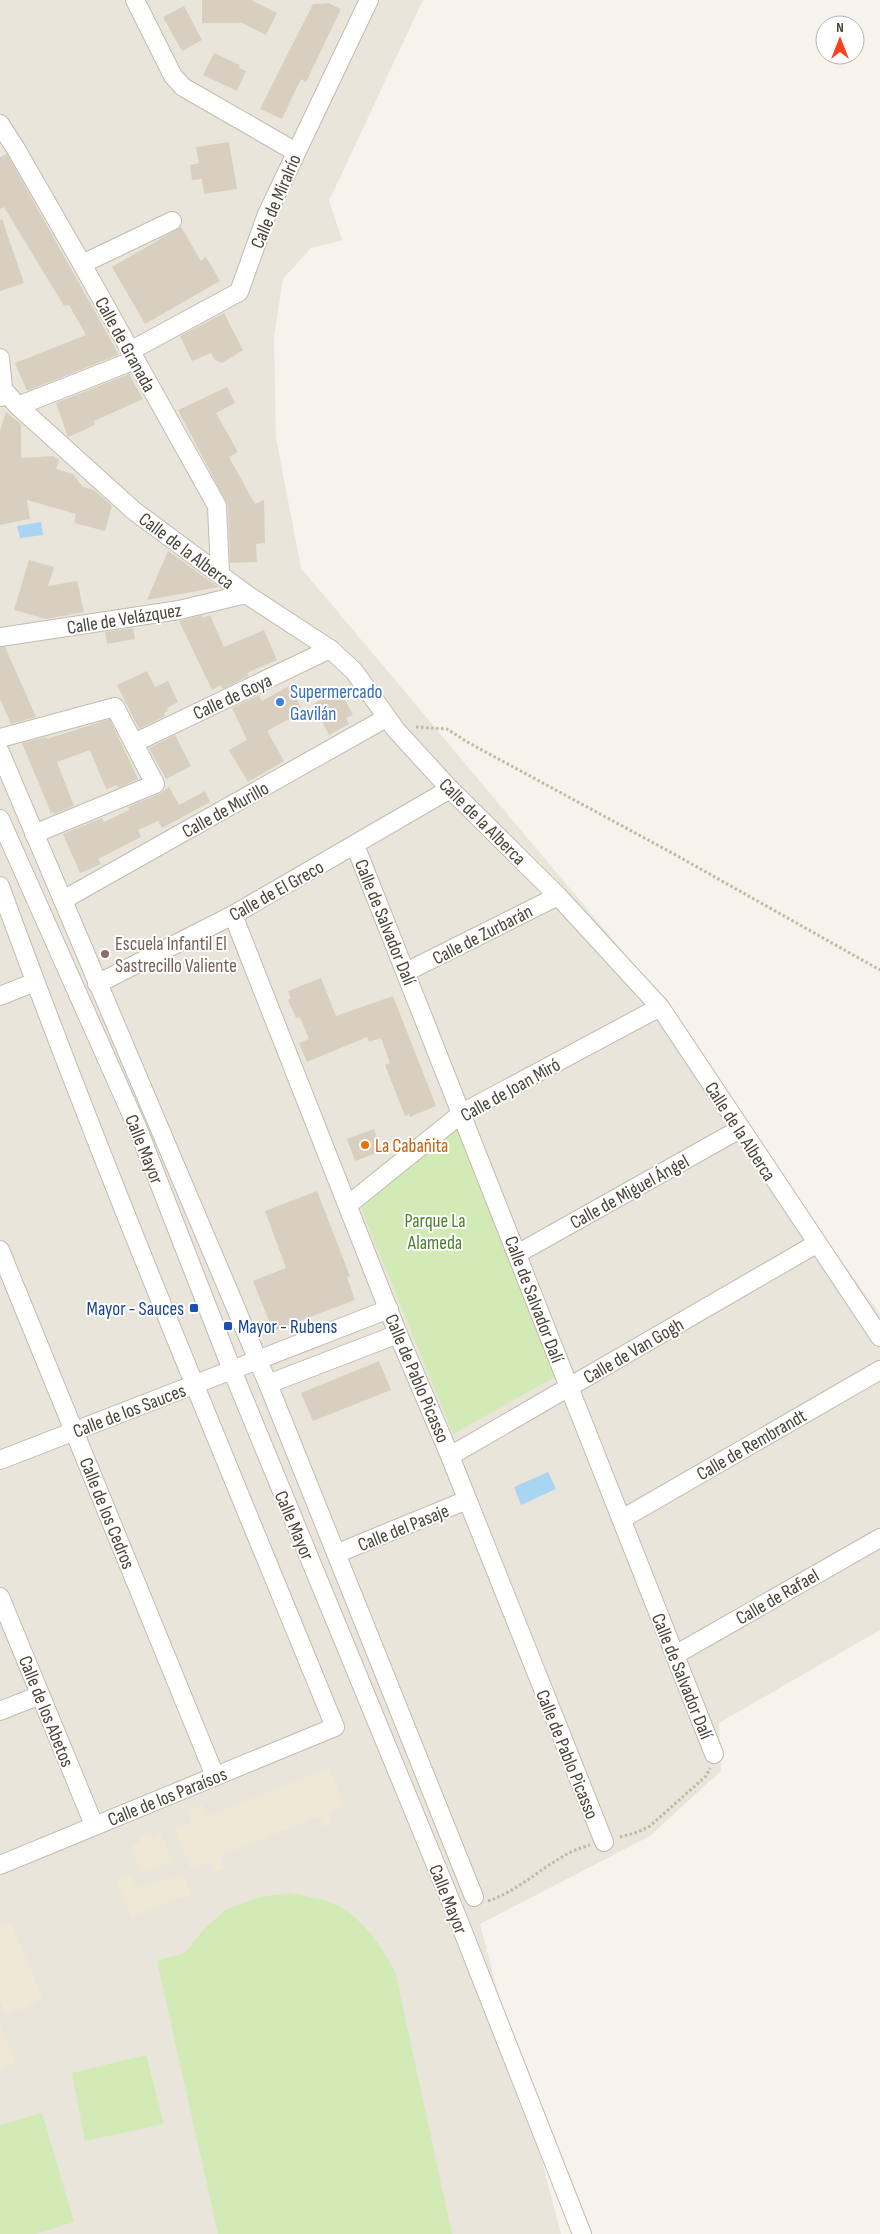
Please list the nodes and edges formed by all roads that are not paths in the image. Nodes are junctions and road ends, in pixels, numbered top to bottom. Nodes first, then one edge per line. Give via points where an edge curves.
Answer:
1 (135, 0) edge
2 (369, 0) edge
3 (0, 124) edge
4 (296, 152) junction
5 (172, 221) dead end
6 (82, 264) junction
7 (133, 356) junction
8 (0, 358) edge
9 (1, 391) edge
10 (18, 406) junction
11 (220, 573) junction
12 (246, 594) junction
13 (0, 637) edge
14 (330, 650) junction
15 (391, 724) junction
16 (0, 738) edge
17 (134, 743) junction
18 (0, 752) edge
19 (450, 788) junction
20 (0, 819) edge
21 (34, 834) junction
22 (355, 845) junction
23 (0, 886) edge
24 (558, 896) junction
25 (63, 900) junction
26 (233, 914) junction
27 (406, 972) junction
28 (34, 982) junction
29 (98, 984) junction
30 (0, 996) edge
31 (660, 1008) junction
32 (462, 1113) junction
33 (740, 1128) junction
34 (348, 1206) junction
35 (816, 1244) junction
36 (0, 1250) edge
37 (517, 1254) junction
38 (389, 1309) junction
39 (398, 1334) junction
40 (880, 1337) edge
41 (258, 1360) junction
42 (232, 1370) junction
43 (880, 1370) edge
44 (268, 1384) junction
45 (195, 1385) junction
46 (570, 1387) junction
47 (74, 1432) junction
48 (450, 1456) junction
49 (0, 1460) edge
50 (467, 1500) junction
51 (622, 1519) junction
52 (880, 1538) edge
53 (338, 1553) junction
54 (0, 1597) edge
55 (675, 1655) junction
56 (40, 1695) junction
57 (0, 1711) edge
58 (335, 1727) joint
59 (714, 1754) dead end
60 (215, 1776) junction
61 (94, 1826) junction
62 (604, 1842) dead end
63 (0, 1865) edge
64 (474, 1897) dead end
65 (582, 2234) edge

1 - 4 street via 173,76 183,87
2 - 4 street, Calle de Miralrío
3 - 6 street, Calle de Granada
4 - 7 street, Calle de Miralrío via 266,214 239,292
5 - 6 street
6 - 7 street, Calle de Granada
7 - 10 street, Calle de Miralrío
7 - 11 street, Calle de Granada via 217,506
8 - 9 street
9 - 10 street, Calle de la Alberca
10 - 11 street, Calle de la Alberca via 133,510
11 - 12 street, Calle de la Alberca
12 - 13 street, Calle de Velázquez via 179,610
12 - 14 street, Calle de la Alberca
14 - 15 street, Calle de la Alberca via 354,671
14 - 17 street, Calle de Goya
15 - 19 street, Calle de la Alberca
15 - 25 street, Calle de Murillo
16 - 17 street via 115,707
17 - 21 street via 155,784
18 - 21 street, Calle Mayor
19 - 22 street, Calle de El Greco
19 - 24 street, Calle de la Alberca
20 - 42 street, Calle Mayor via 138,1129
21 - 25 street, Calle Mayor
22 - 26 street, Calle de El Greco
22 - 27 street, Calle de Salvador Dalí
23 - 28 street, Calle Mayor
24 - 27 street, Calle de Zurbarán
24 - 31 street, Calle de la Alberca
25 - 29 street, Calle Mayor
26 - 29 street, Calle de El Greco
26 - 34 street, Calle de Pablo Picasso
27 - 32 street, Calle de Salvador Dalí
28 - 30 street
28 - 45 street, Calle Mayor
29 - 41 street, Calle Mayor
31 - 32 street, Calle de Joan Miró
31 - 33 street, Calle de la Alberca
32 - 34 street, Calle de Joan Miró
32 - 37 street, Calle de Salvador Dalí
33 - 35 street, Calle de la Alberca
33 - 37 street, Calle de Miguel Ángel
34 - 38 street, Calle de Pablo Picasso
35 - 40 street, Calle de la Alberca
35 - 46 street, Calle de Van Gogh
36 - 47 street, Calle de los Cedros
37 - 46 street, Calle de Salvador Dalí
38 - 39 street, Calle de Pablo Picasso
38 - 41 street, Calle de los Sauces
39 - 44 street
39 - 48 street, Calle de Pablo Picasso
41 - 42 street, Calle de los Sauces
41 - 44 street, Calle Mayor
42 - 45 street, Calle de los Sauces
42 - 65 street, Calle Mayor via 452,1905
43 - 51 street, Calle de Rembrandt
44 - 53 street, Calle Mayor
45 - 47 street, Calle de los Sauces
45 - 58 street, Calle Mayor
46 - 48 street, Calle de Van Gogh
46 - 51 street, Calle de Salvador Dalí
47 - 49 street, Calle de los Sauces
47 - 60 street, Calle de los Cedros
48 - 50 street, Calle de Pablo Picasso
50 - 53 street, Calle del Pasaje
50 - 62 street, Calle de Pablo Picasso
51 - 55 street, Calle de Salvador Dalí
52 - 55 street, Calle de Rafael
53 - 64 street, Calle Mayor
54 - 56 street, Calle de los Abetos
55 - 59 street, Calle de Salvador Dalí
56 - 57 street
56 - 61 street, Calle de los Abetos
58 - 60 street, Calle de los Paraísos
60 - 61 street, Calle de los Paraísos
61 - 63 street, Calle de los Paraísos

